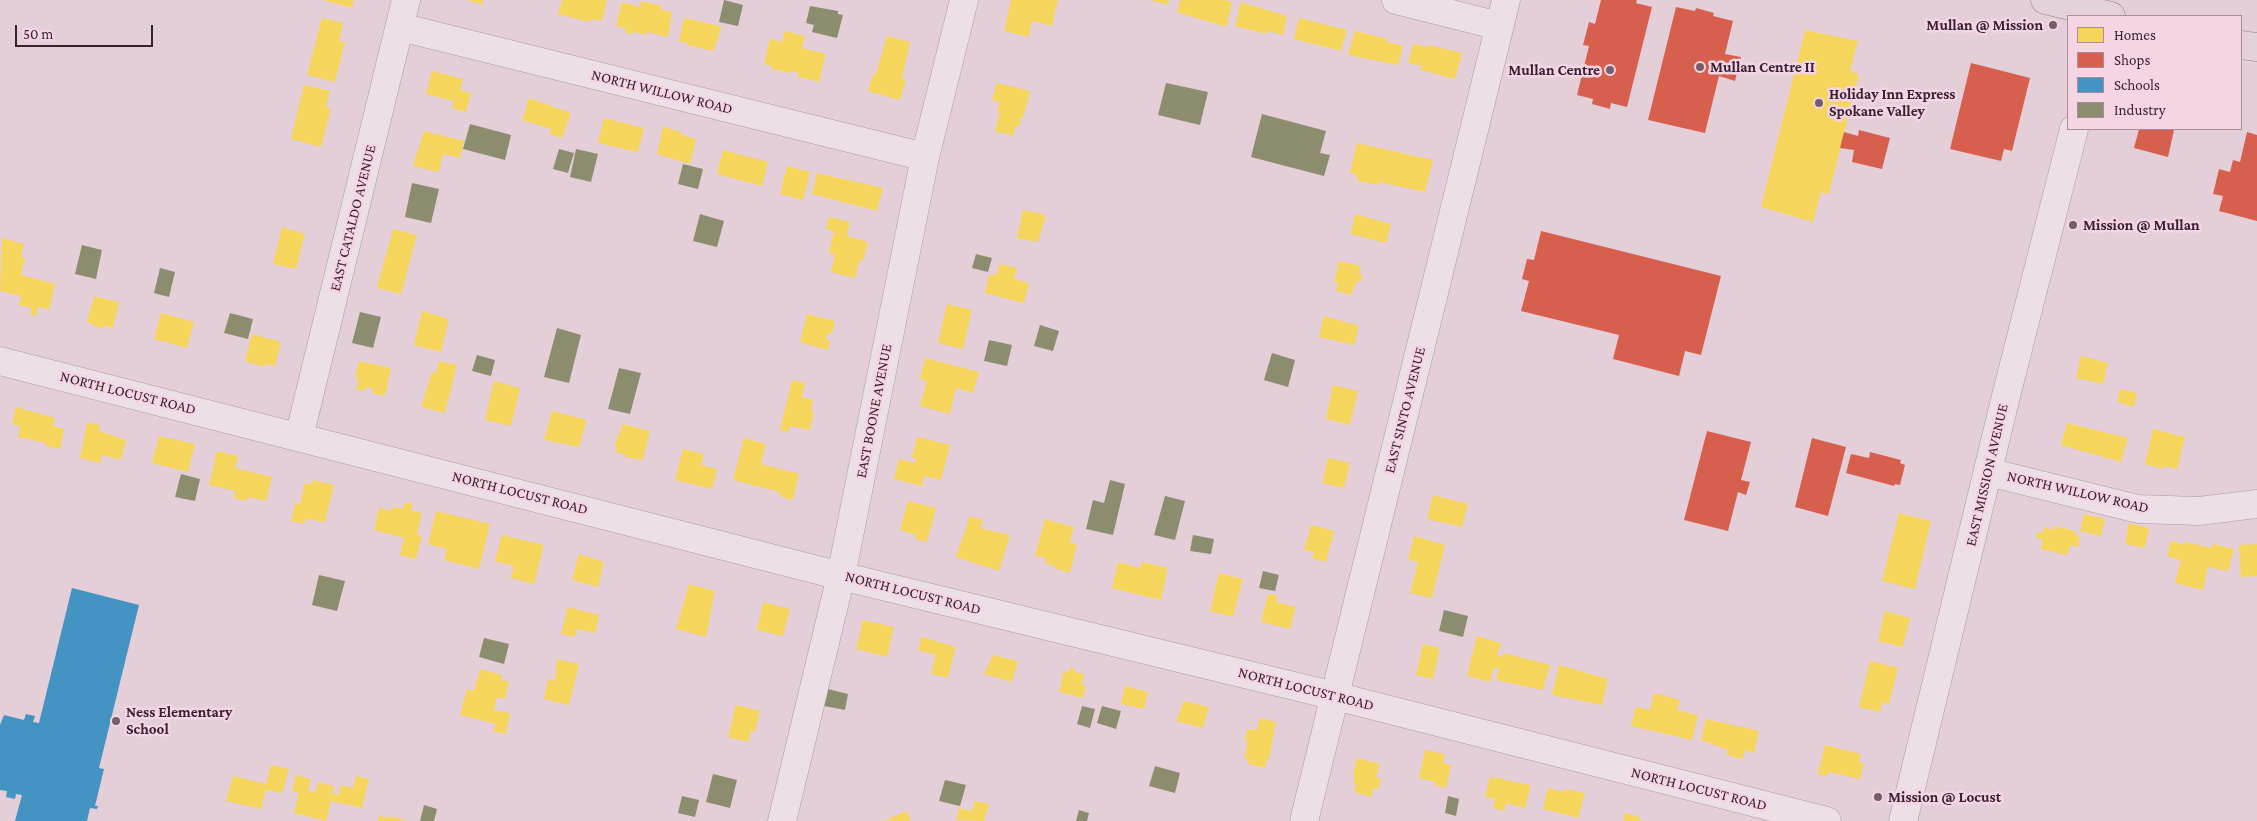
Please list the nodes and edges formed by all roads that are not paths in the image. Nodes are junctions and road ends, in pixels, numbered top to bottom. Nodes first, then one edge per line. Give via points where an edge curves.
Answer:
1 (406, 0) edge
2 (964, 0) edge
3 (1396, 0) edge
4 (1506, 0) edge
5 (2045, 0) edge
6 (2106, 12) edge
7 (1499, 26) junction
8 (400, 27) junction
9 (2242, 45) edge
10 (2257, 47) edge
11 (2074, 130) edge
12 (925, 157) junction
13 (0, 360) edge
14 (299, 437) junction
15 (1988, 472) junction
16 (2257, 504) edge
17 (841, 576) junction
18 (1335, 696) junction
19 (782, 821) edge
20 (1304, 821) edge
21 (1827, 821) edge
22 (1902, 821) edge

1 - 8 street, EAST CATALDO AVENUE
2 - 12 street, EAST BOONE AVENUE
3 - 7 street
4 - 7 street, EAST SINTO AVENUE
5 - 6 main road
7 - 18 street, EAST SINTO AVENUE
8 - 12 street, NORTH WILLOW ROAD
8 - 14 street, EAST CATALDO AVENUE
9 - 10 main road
11 - 15 street, EAST MISSION AVENUE
12 - 17 street, EAST BOONE AVENUE
13 - 14 street, NORTH LOCUST ROAD
14 - 17 street, NORTH LOCUST ROAD
15 - 16 street, NORTH WILLOW ROAD via 2138,509 2199,511
15 - 22 street, EAST MISSION AVENUE
17 - 18 street, NORTH LOCUST ROAD
17 - 19 street, EAST BOONE AVENUE
18 - 20 street, EAST SINTO AVENUE
18 - 21 street, NORTH LOCUST ROAD

